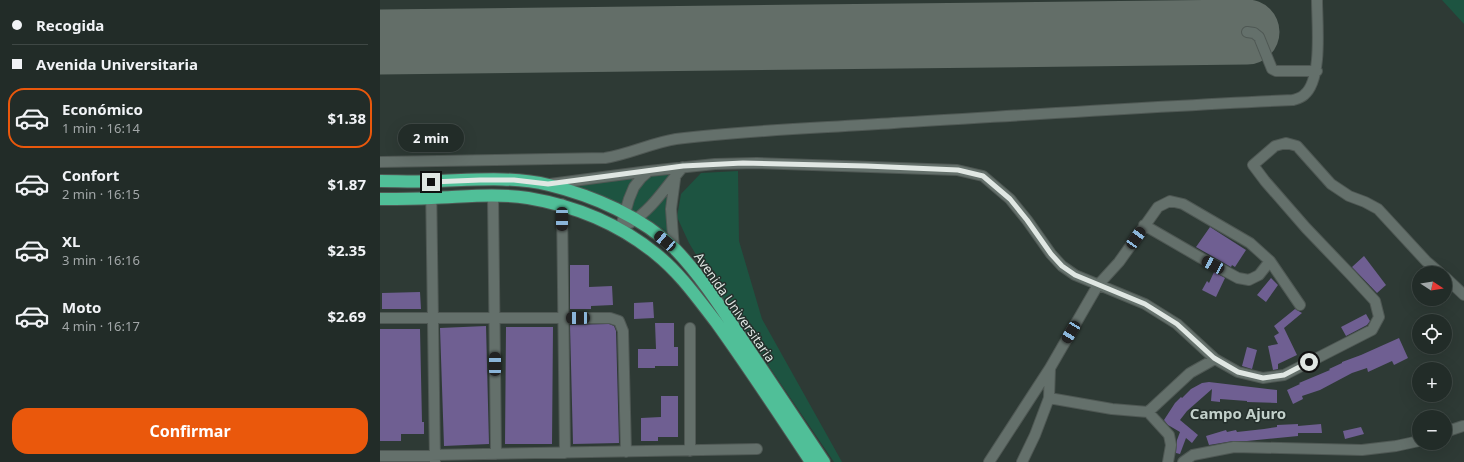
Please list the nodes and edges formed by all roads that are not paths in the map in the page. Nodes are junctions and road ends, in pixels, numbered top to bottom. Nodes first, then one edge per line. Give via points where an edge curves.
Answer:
1 (1317, 0) edge
2 (1247, 32) dead end
3 (1317, 71) junction
4 (380, 162) edge
5 (683, 166) junction
6 (649, 171) junction
7 (676, 175) junction
8 (380, 181) edge
9 (431, 182) junction
10 (548, 184) junction
11 (493, 195) junction
12 (431, 198) junction
13 (380, 199) edge
14 (562, 204) junction
15 (624, 214) junction
16 (635, 220) junction
17 (1144, 226) junction
18 (620, 230) junction
19 (674, 249) junction
20 (1270, 261) junction
21 (1432, 266) edge
22 (1452, 284) edge
23 (1098, 285) junction
24 (1464, 295) edge
25 (1300, 305) dead end
26 (380, 318) edge
27 (433, 318) junction
28 (562, 318) junction
29 (495, 319) junction
30 (690, 328) dead end
31 (1214, 358) junction
32 (1050, 368) junction
33 (1049, 398) junction
34 (1148, 412) junction
35 (1462, 426) dead end
36 (1452, 430) edge
37 (1412, 443) edge
38 (757, 450) dead end
39 (690, 451) junction
40 (626, 452) junction
41 (565, 453) junction
42 (496, 454) junction
43 (380, 456) edge
44 (435, 458) edge
45 (811, 462) edge
46 (824, 462) edge
47 (989, 462) edge
48 (1022, 462) edge
49 (1168, 462) edge
50 (1183, 462) edge

1 - 3 street
2 - 3 street via 1259,37 1272,69
3 - 4 street via 1311,87 1304,96 1293,100 749,133 658,142 620,156 605,158
5 - 6 street
5 - 7 street
5 - 23 street via 757,163 882,166 958,170 983,176 1010,199 1062,266
6 - 10 street
6 - 15 street via 634,188
7 - 16 street via 656,201
7 - 19 street via 671,209
8 - 9 highway, Avenida Universitaria
9 - 10 highway, Avenida Universitaria via 514,180
9 - 12 street
10 - 15 highway, Avenida Universitaria via 590,197
11 - 12 highway, Avenida Universitaria
11 - 14 highway, Avenida Universitaria
11 - 29 street
12 - 13 highway, Avenida Universitaria
12 - 27 street
14 - 18 highway, Avenida Universitaria
14 - 28 street
15 - 16 highway, Avenida Universitaria
15 - 18 street
16 - 18 street
16 - 19 highway, Avenida Universitaria via 656,233
17 - 20 street via 1238,278 1249,280 1259,275
17 - 20 street via 1158,206 1170,201 1183,204 1250,243
17 - 23 street via 1119,262
18 - 45 highway, Avenida Universitaria via 658,255 697,297
19 - 46 highway, Avenida Universitaria via 714,297
20 - 25 street
21 - 31 street via 1378,209 1349,196 1331,184 1297,146 1286,143 1275,146 1253,165 1300,222 1375,301 1379,317 1372,330 1284,375 1263,378 1238,372
22 - 24 street
23 - 31 street via 1145,304 1177,324
23 - 32 street
26 - 27 street
27 - 29 street
27 - 44 street
28 - 29 street
28 - 40 street via 610,318 619,321 623,331
28 - 41 street
29 - 42 street
30 - 39 street
31 - 34 street via 1190,373
32 - 33 street
32 - 47 street
33 - 34 street via 1112,409
33 - 48 street
34 - 49 street via 1169,435 1171,445
35 - 36 street
37 - 50 street via 1362,450 1234,447 1193,455
38 - 39 street
39 - 40 street
40 - 41 street
41 - 42 street
42 - 44 street
43 - 44 street

